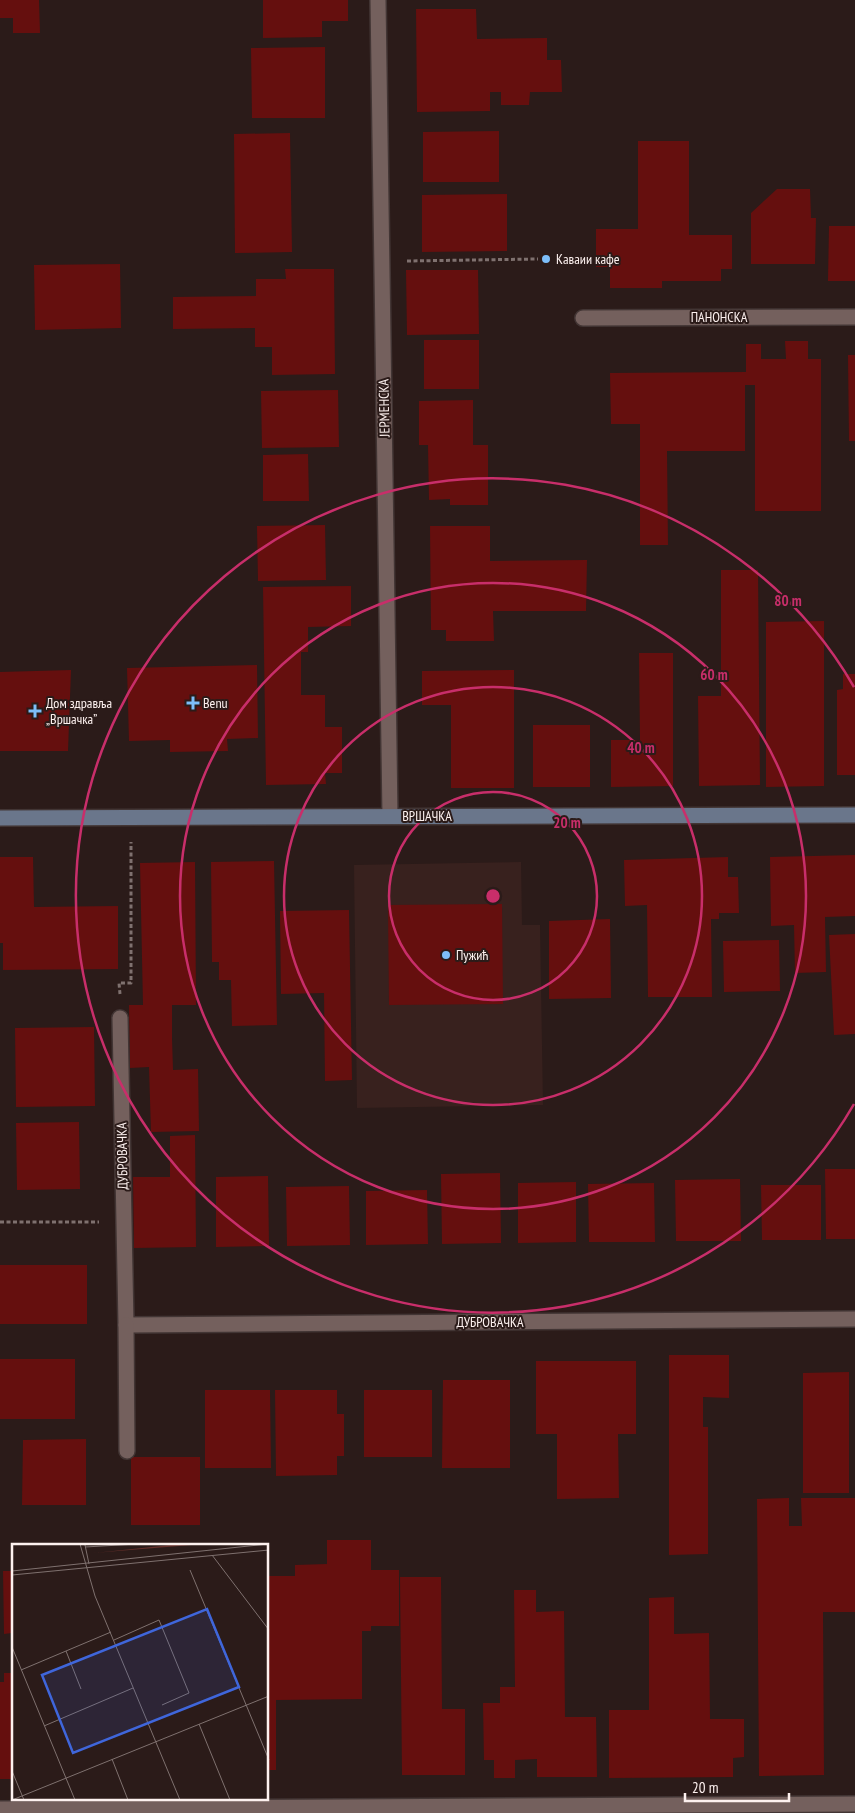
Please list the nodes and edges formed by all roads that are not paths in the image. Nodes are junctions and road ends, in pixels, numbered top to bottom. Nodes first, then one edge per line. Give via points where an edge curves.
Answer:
1 (378, 0) edge
2 (855, 317) edge
3 (582, 318) dead end
4 (855, 815) edge
5 (390, 816) junction
6 (0, 818) edge
7 (120, 1018) road end
8 (855, 1319) edge
9 (126, 1325) junction
10 (127, 1451) dead end
11 (855, 1804) edge
12 (0, 1809) edge

1 - 5 street, ЈЕРМЕНСКА
2 - 3 street, ПАНОНСКА
4 - 5 street, ВРШАЧКА
5 - 6 street, ВРШАЧКА
7 - 9 street, ДУБРОВАЧКА
8 - 9 street, ДУБРОВАЧКА
9 - 10 street, ДУБРОВАЧКА
11 - 12 street

